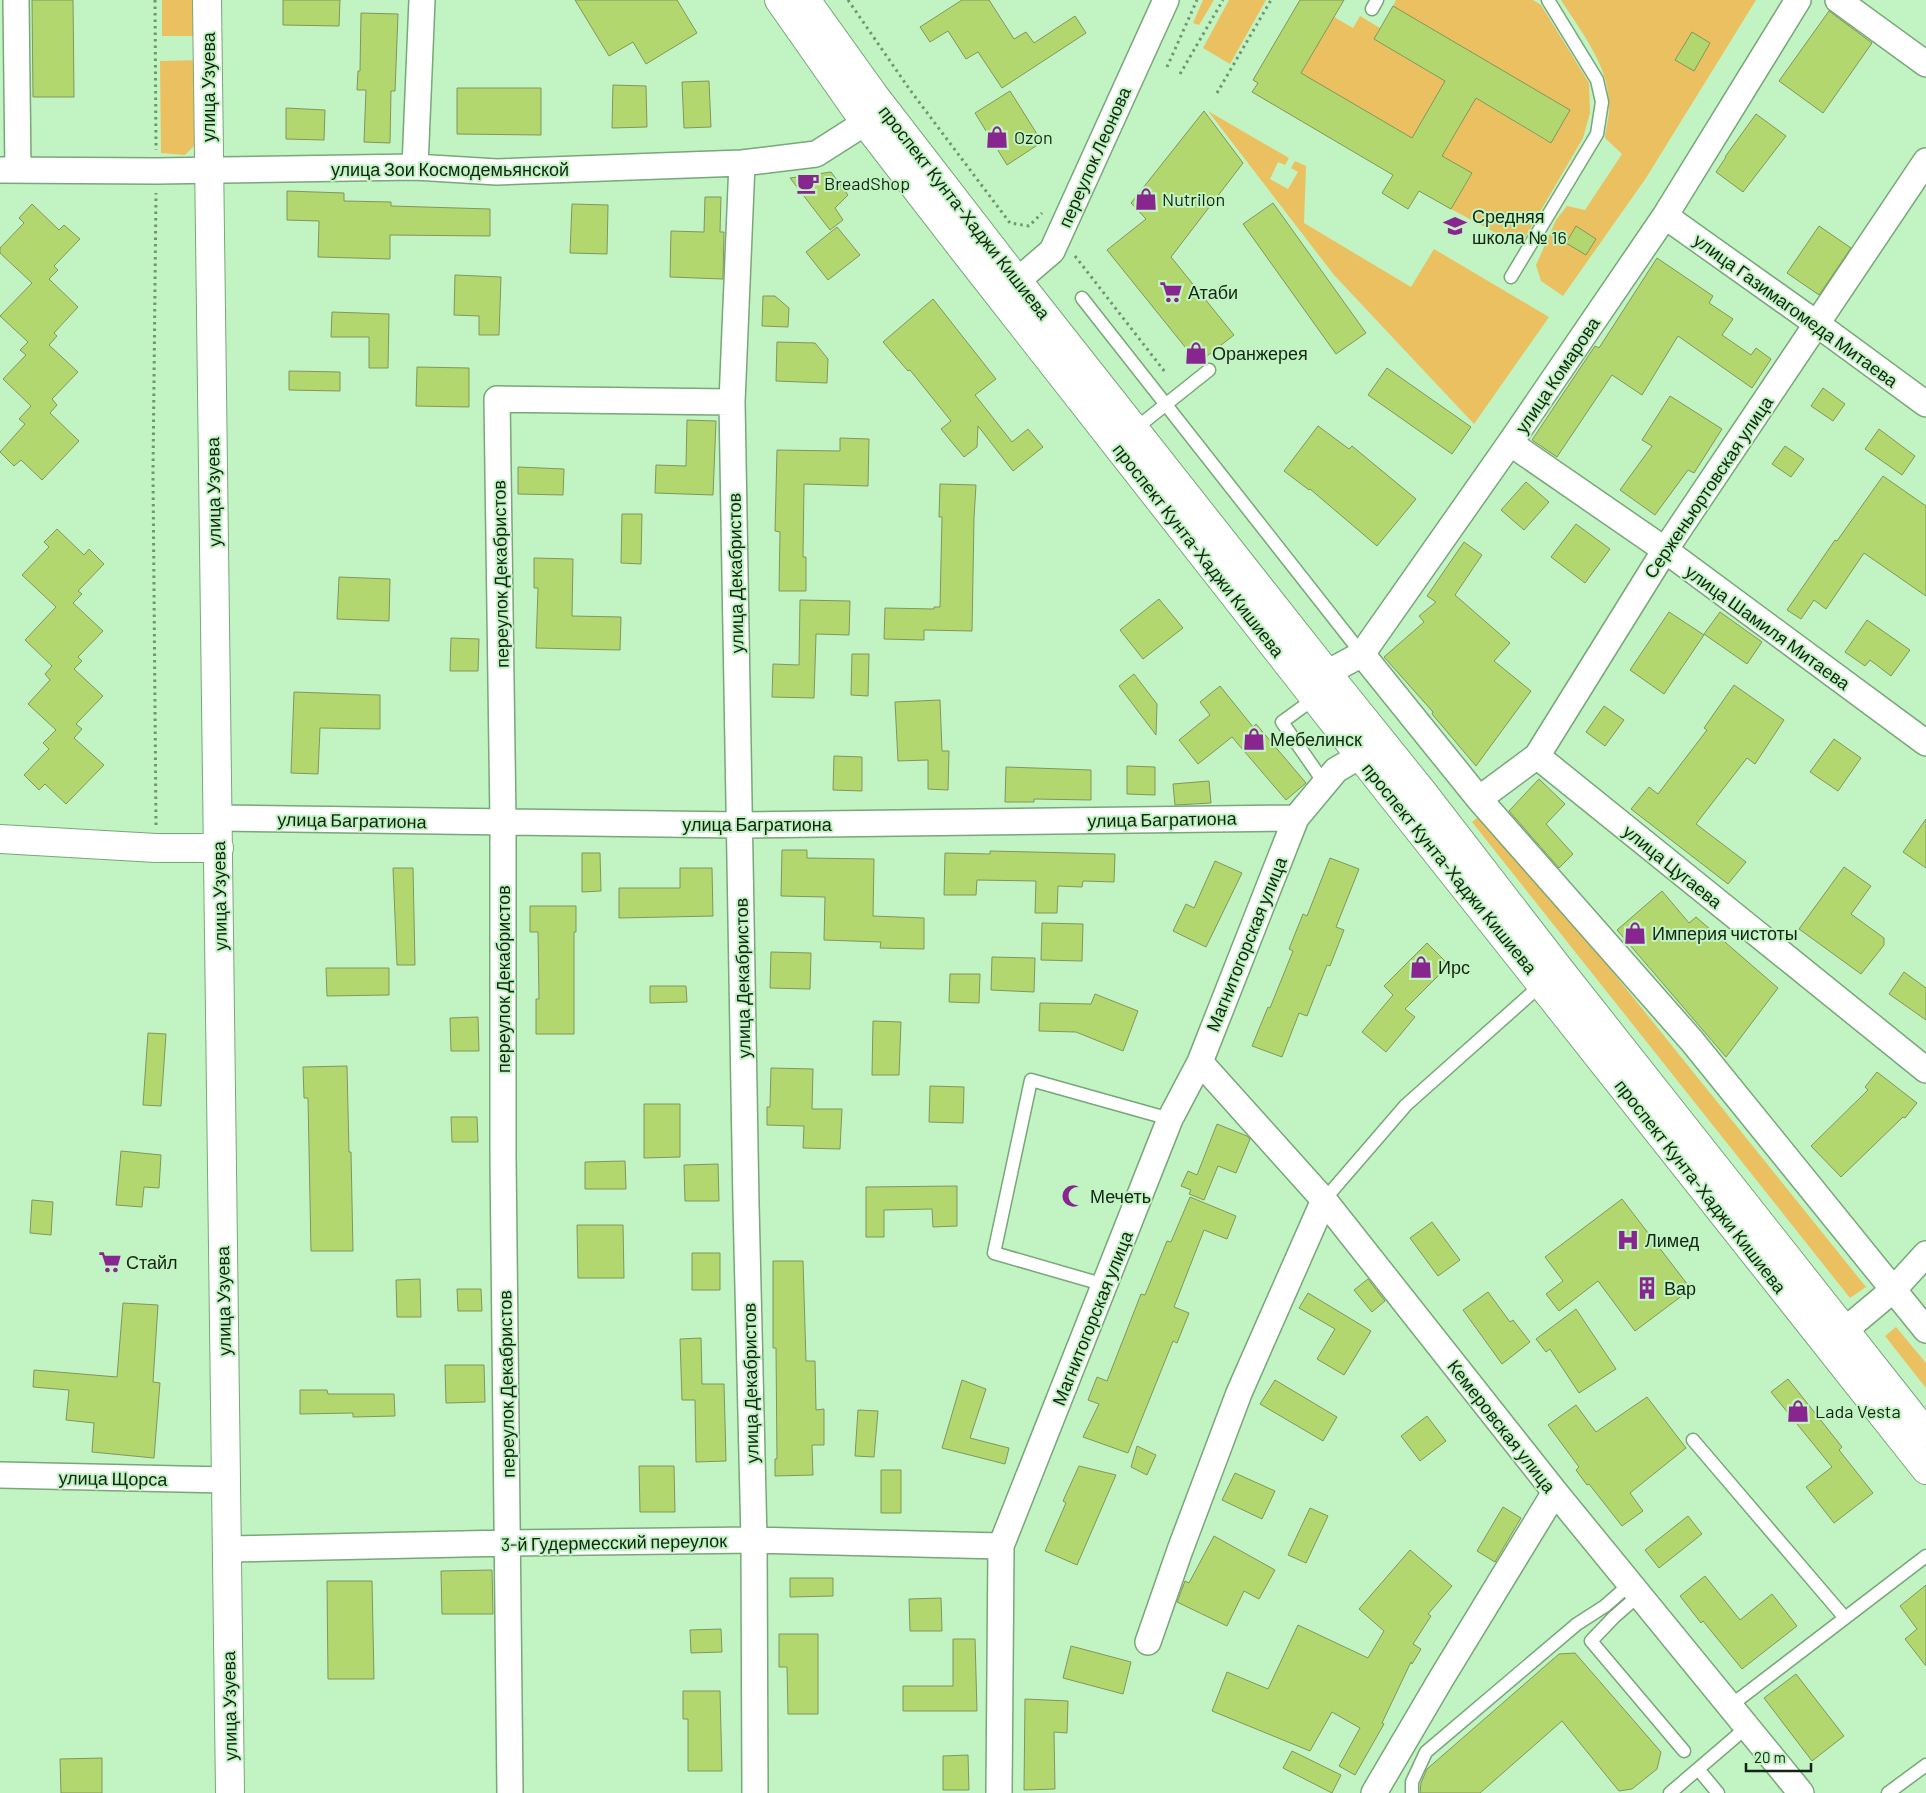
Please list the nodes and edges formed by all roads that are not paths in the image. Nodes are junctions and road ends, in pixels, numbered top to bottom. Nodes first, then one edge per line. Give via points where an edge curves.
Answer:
1 (16, 0) edge
2 (207, 0) edge
3 (422, 0) edge
4 (779, 0) edge
5 (806, 0) edge
6 (1166, 0) edge
7 (1548, 0) edge
8 (1798, 0) edge
9 (1838, 0) edge
10 (1926, 64) edge
11 (876, 117) junction
12 (1926, 161) edge
13 (742, 163) junction
14 (415, 167) junction
15 (9, 170) edge
16 (208, 170) junction
17 (1665, 216) junction
18 (1511, 277) dead end
19 (1008, 288) junction
20 (1082, 298) dead end
21 (1817, 324) junction
22 (1208, 370) dead end
23 (732, 402) junction
24 (1166, 404) junction
25 (1926, 404) edge
26 (1135, 429) junction
27 (1510, 443) junction
28 (1665, 550) junction
29 (1270, 641) junction
30 (1362, 654) junction
31 (1327, 673) junction
32 (1315, 698) junction
33 (1926, 743) edge
34 (1360, 756) junction
35 (1537, 756) junction
36 (1325, 784) junction
37 (1422, 791) junction
38 (1479, 799) junction
39 (219, 818) junction
40 (1296, 818) junction
41 (503, 822) junction
42 (740, 825) junction
43 (0, 840) edge
44 (219, 848) junction
45 (1542, 984) junction
46 (1200, 1062) junction
47 (1926, 1070) edge
48 (1170, 1119) junction
49 (1324, 1200) junction
50 (1926, 1254) edge
51 (1104, 1285) junction
52 (1894, 1290) junction
53 (1788, 1297) junction
54 (1844, 1330) junction
55 (1926, 1330) edge
56 (1926, 1433) edge
57 (1693, 1440) dead end
58 (1926, 1470) edge
59 (0, 1475) edge
60 (225, 1480) junction
61 (1555, 1492) junction
62 (754, 1540) junction
63 (508, 1542) junction
64 (1002, 1546) junction
65 (227, 1549) junction
66 (1926, 1556) edge
67 (1635, 1590) junction
68 (1845, 1618) junction
69 (1148, 1642) dead end
70 (1730, 1706) junction
71 (1747, 1727) junction
72 (1684, 1751) dead end
73 (1926, 1765) edge
74 (1698, 1769) junction
75 (230, 1793) edge
76 (510, 1793) edge
77 (755, 1793) edge
78 (999, 1793) edge
79 (1374, 1793) edge
80 (1412, 1793) edge
81 (1670, 1793) edge
82 (1718, 1793) edge
83 (1801, 1793) edge
84 (1888, 1793) edge

1 - 15 street
2 - 16 main road, улица Узуева
3 - 14 street
4 - 11 main road, проспект Кунта-Хаджи Кишиева
5 - 11 main road, проспект Кунта-Хаджи Кишиева
6 - 19 street, переулок Леонова via 1052,251
7 - 18 lane via 1597,80 1602,102 1597,134
8 - 17 street, улица Комарова
9 - 10 street
11 - 13 street, улица Зои Космодемьянской via 816,154
11 - 19 main road, проспект Кунта-Хаджи Кишиева
12 - 21 street, Серженьюртовская улица
13 - 14 street, улица Зои Космодемьянской via 497,172
13 - 23 street, улица Декабристов
14 - 16 street, улица Зои Космодемьянской
15 - 16 street, улица Зои Космодемьянской
16 - 39 main road, улица Узуева
17 - 21 street, улица Газимагомеда Митаева
17 - 27 street, улица Комарова
19 - 26 main road, проспект Кунта-Хаджи Кишиева
19 - 29 main road, проспект Кунта-Хаджи Кишиева
20 - 24 lane
21 - 25 street, улица Газимагомеда Митаева
21 - 28 street, Серженьюртовская улица
22 - 24 lane
23 - 41 street, переулок Декабристов via 498,399
23 - 42 street, улица Декабристов
24 - 26 lane
24 - 30 lane
26 - 31 main road, проспект Кунта-Хаджи Кишиева
27 - 28 street, улица Шамиля Митаева
27 - 30 street, улица Комарова
28 - 33 street, улица Шамиля Митаева
28 - 35 street, Серженьюртовская улица
29 - 31 street
29 - 32 main road, проспект Кунта-Хаджи Кишиева
30 - 31 street, улица Комарова
30 - 38 street
31 - 37 main road, проспект Кунта-Хаджи Кишиева
32 - 34 main road, проспект Кунта-Хаджи Кишиева
32 - 36 lane via 1282,722
34 - 36 street, Магнитогорская улица via 1336,770
34 - 37 street
34 - 45 main road, проспект Кунта-Хаджи Кишиева
35 - 38 street, Серженьюртовская улица
35 - 47 street, улица Цугаева
36 - 40 street, Магнитогорская улица
37 - 54 main road, проспект Кунта-Хаджи Кишиева
38 - 52 street via 1692,1041
39 - 41 street, улица Багратиона
39 - 44 main road, улица Узуева
40 - 42 street, улица Багратиона
40 - 46 street, Магнитогорская улица
41 - 42 street, улица Багратиона
41 - 63 street, переулок Декабристов
42 - 62 street, улица Декабристов
43 - 44 main road
44 - 60 main road, улица Узуева
45 - 49 lane via 1406,1105
45 - 53 main road, проспект Кунта-Хаджи Кишиева
46 - 48 street, Магнитогорская улица
46 - 49 street, Кемеровская улица
48 - 51 street, Магнитогорская улица
48 - 51 lane via 1031,1080 994,1253
49 - 61 street, Кемеровская улица
49 - 69 street via 1239,1393
50 - 52 street
51 - 64 street, Магнитогорская улица
52 - 54 street
52 - 55 street
53 - 54 street
53 - 58 main road, проспект Кунта-Хаджи Кишиева
54 - 56 main road, проспект Кунта-Хаджи Кишиева
57 - 68 lane
59 - 60 street, улица Щорса
60 - 65 main road, улица Узуева
61 - 67 street, Кемеровская улица
61 - 79 street
62 - 63 street, 3-й Гудермесский переулок
62 - 64 street, 3-й Гудермесский переулок
62 - 77 street, улица Декабристов
63 - 65 street, 3-й Гудермесский переулок
63 - 76 street, переулок Декабристов
64 - 78 street, Магнитогорская улица
65 - 75 main road, улица Узуева
66 - 68 lane
67 - 70 street, Кемеровская улица
67 - 72 lane via 1591,1641
67 - 80 lane via 1577,1624 1426,1752 1412,1782
68 - 70 lane
70 - 71 street, Кемеровская улица
71 - 74 lane
71 - 83 street, Кемеровская улица
73 - 84 lane
74 - 81 lane
74 - 82 lane

